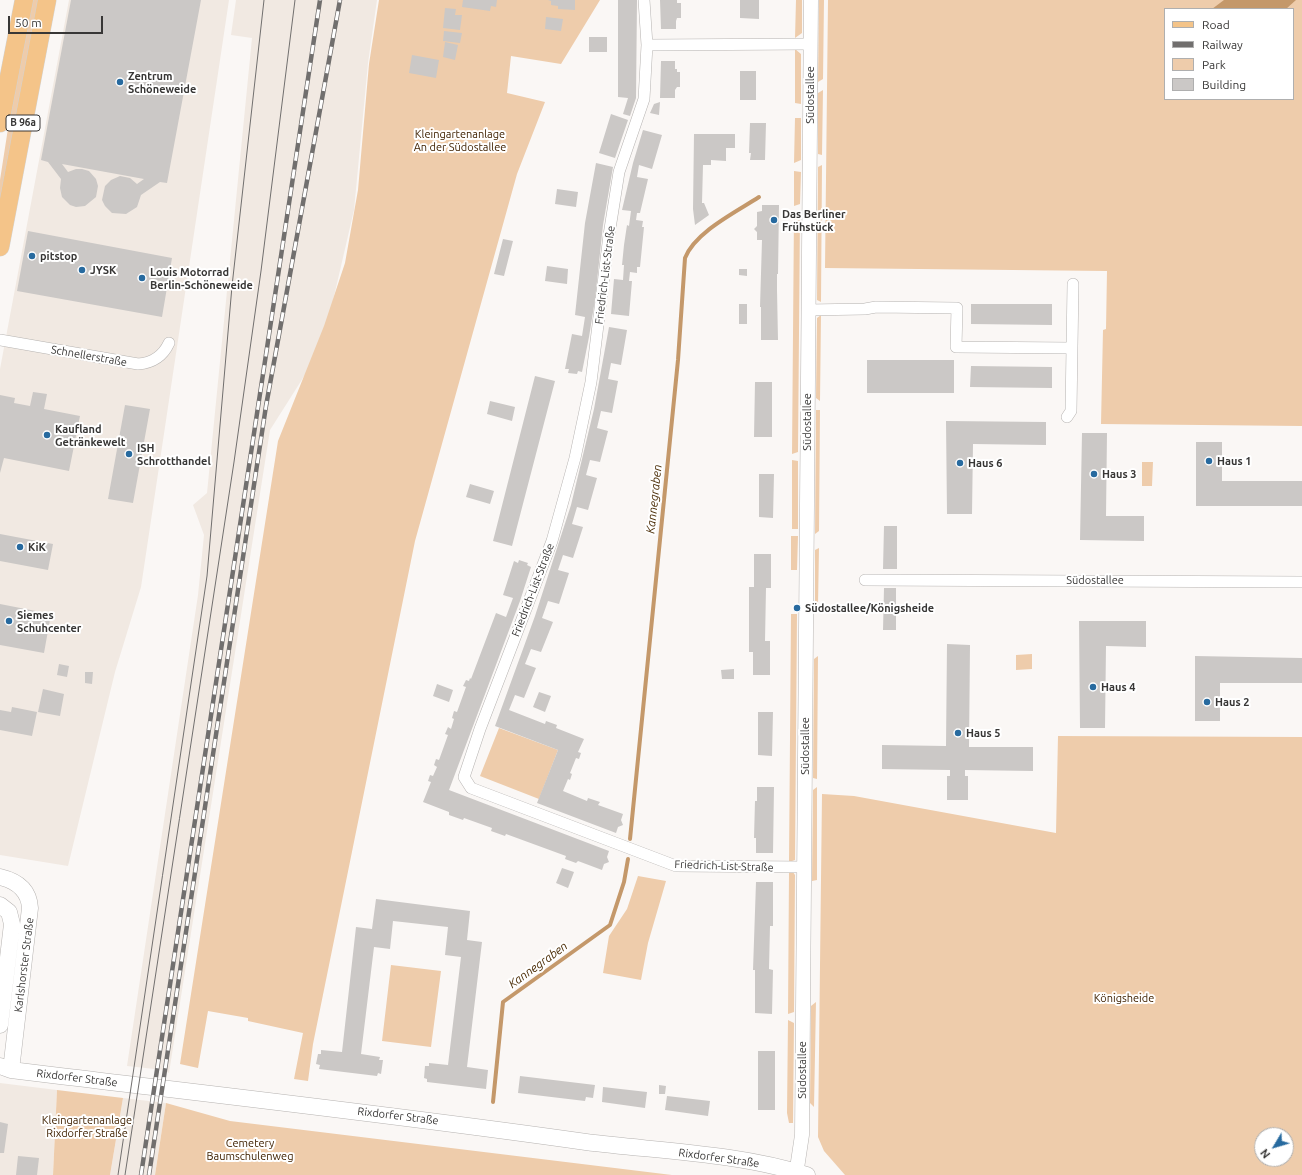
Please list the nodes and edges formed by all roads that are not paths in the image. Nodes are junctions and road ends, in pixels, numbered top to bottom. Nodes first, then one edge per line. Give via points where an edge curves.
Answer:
1 (24, 0) edge
2 (47, 0) edge
3 (644, 0) edge
4 (811, 0) edge
5 (810, 44) junction
6 (648, 45) junction
7 (0, 123) edge
8 (0, 247) edge
9 (1072, 284) dead end
10 (808, 310) junction
11 (0, 340) edge
12 (169, 343) dead end
13 (1071, 348) junction
14 (1067, 418) dead end
15 (865, 580) dead end
16 (1302, 582) edge
17 (804, 867) junction
18 (0, 877) edge
19 (0, 905) edge
20 (0, 1025) edge
21 (5, 1068) edge
22 (799, 1174) edge

1 - 7 main road, B 96a
2 - 8 main road, B 96a
3 - 6 street, Friedrich-List-Straße
4 - 5 street, Südostallee
5 - 6 street
5 - 10 street, Südostallee
6 - 17 street, Friedrich-List-Straße via 644,99 620,172 609,235 591,382 575,458 552,541 464,777 471,788 676,866
9 - 13 street
10 - 13 street via 876,307 957,308 956,347
10 - 17 street, Südostallee
11 - 12 street, Schnellerstraße via 138,364 154,360 166,350
13 - 14 street via 1071,411
15 - 16 street, Südostallee
17 - 22 street, Südostallee via 802,1135
18 - 21 main road, Karlshorster Straße via 12,880 22,887 29,899 30,908
19 - 20 main road, Karlshorster Straße via 10,913 12,924
21 - 22 main road, Rixdorfer Straße via 695,1154 756,1163

